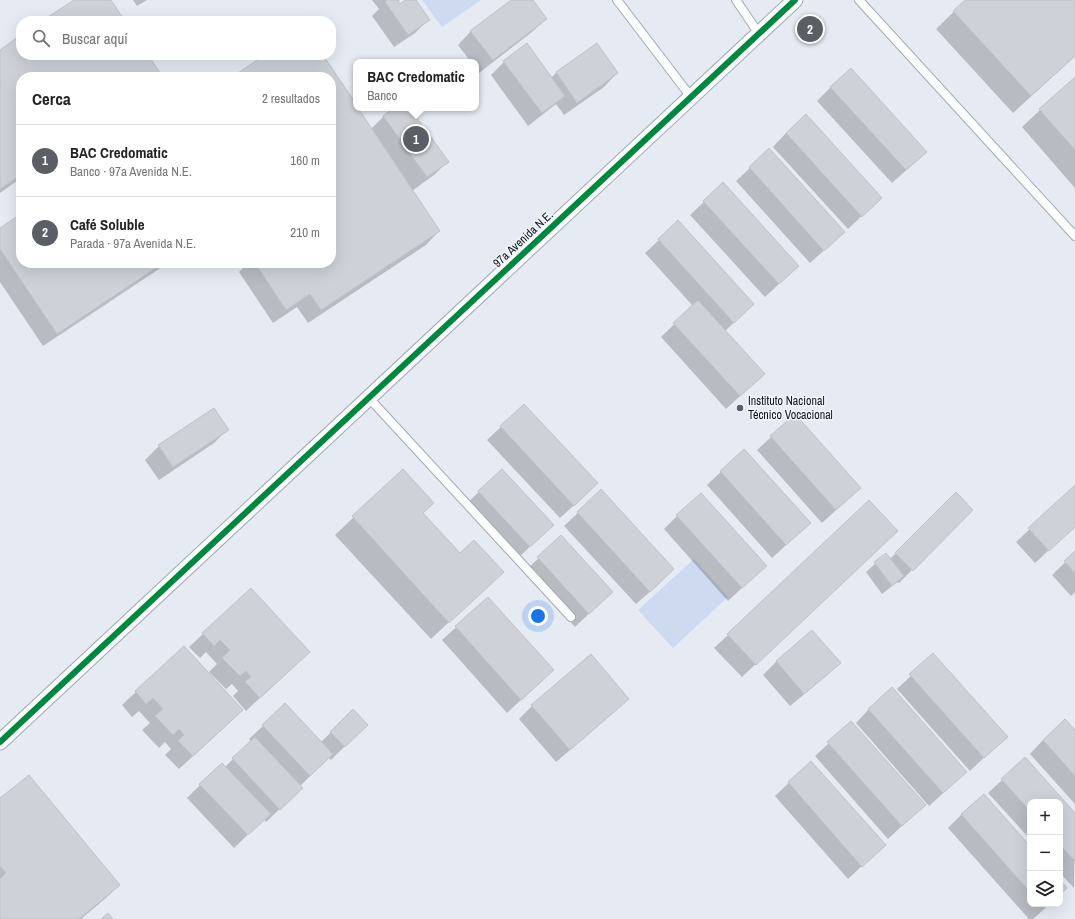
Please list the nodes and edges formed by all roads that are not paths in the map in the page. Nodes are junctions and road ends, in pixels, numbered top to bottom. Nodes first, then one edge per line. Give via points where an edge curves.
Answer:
1 (617, 0) edge
2 (736, 0) edge
3 (795, 0) edge
4 (859, 0) edge
5 (759, 34) junction
6 (691, 97) junction
7 (1075, 236) edge
8 (369, 398) junction
9 (571, 617) dead end
10 (0, 742) edge

1 - 6 lane
2 - 5 lane
3 - 5 street, 97a Avenida N.E.
4 - 7 lane
5 - 6 street, 97a Avenida N.E.
6 - 8 street, 97a Avenida N.E.
8 - 9 lane
8 - 10 street, 97a Avenida N.E.

